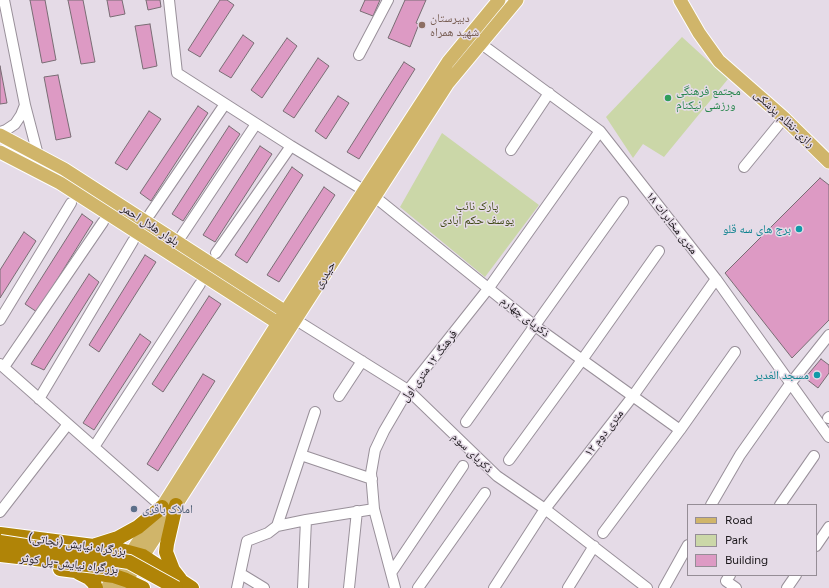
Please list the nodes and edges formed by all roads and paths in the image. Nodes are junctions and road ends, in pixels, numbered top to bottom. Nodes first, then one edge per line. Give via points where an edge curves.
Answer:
1 (4, 0) edge
2 (169, 0) edge
3 (388, 0) edge
4 (499, 0) edge
5 (680, 0) edge
6 (514, 1) edge
7 (480, 43) junction
8 (359, 55) dead end
9 (549, 93) junction
10 (225, 104) junction
11 (25, 105) junction
12 (784, 118) junction
13 (256, 124) junction
14 (600, 131) junction
15 (0, 132) edge
16 (0, 135) edge
17 (291, 146) junction
18 (511, 150) dead end
19 (0, 152) edge
20 (35, 154) junction
21 (829, 162) edge
22 (25, 165) junction
23 (744, 167) dead end
24 (369, 194) junction
25 (623, 202) dead end
26 (71, 203) dead end
27 (150, 214) dead end
28 (103, 222) dead end
29 (182, 235) dead end
30 (133, 241) dead end
31 (659, 251) dead end
32 (216, 253) dead end
33 (716, 279) junction
34 (200, 284) dead end
35 (488, 289) junction
36 (285, 311) junction
37 (0, 320) edge
38 (278, 322) junction
39 (293, 325) junction
40 (535, 326) junction
41 (829, 335) edge
42 (735, 352) dead end
43 (582, 360) junction
44 (362, 361) junction
45 (2, 365) edge
46 (790, 384) junction
47 (408, 390) junction
48 (340, 396) dead end
49 (633, 396) junction
50 (39, 399) junction
51 (315, 412) dead end
52 (466, 422) dead end
53 (68, 424) junction
54 (680, 430) junction
55 (829, 437) edge
56 (94, 447) junction
57 (301, 455) junction
58 (814, 456) dead end
59 (509, 460) dead end
60 (463, 466) dead end
61 (372, 479) junction
62 (485, 493) dead end
63 (712, 504) edge
64 (781, 504) edge
65 (176, 505) junction
66 (162, 507) junction
67 (374, 509) junction
68 (545, 509) junction
69 (357, 511) junction
70 (0, 512) edge
71 (306, 520) junction
72 (276, 526) junction
73 (829, 527) edge
74 (603, 533) dead end
75 (0, 534) edge
76 (0, 542) edge
77 (817, 545) edge
78 (92, 546) junction
79 (594, 546) junction
80 (687, 547) edge
81 (0, 555) edge
82 (137, 555) junction
83 (0, 562) edge
84 (75, 571) junction
85 (391, 573) junction
86 (241, 574) junction
87 (795, 576) edge
88 (728, 578) edge
89 (124, 584) edge
90 (183, 586) edge
91 (96, 588) edge
92 (159, 588) edge
93 (164, 588) edge
94 (237, 588) edge
95 (264, 588) edge
96 (303, 588) edge
97 (350, 588) edge
98 (395, 588) edge
99 (418, 588) edge
100 (494, 588) edge
101 (568, 588) edge
102 (647, 588) edge
103 (664, 588) edge
104 (736, 588) edge
105 (787, 588) edge

1 - 11 street
2 - 10 street, ذکریای چهارم via 177,73
3 - 8 street
4 - 24 main road, حیدری via 448,62
5 - 12 main road, رازی-نظام پزشکی via 699,33 719,60
6 - 7 main road, حیدری
7 - 9 street, ۱۸ متری مخابرات
7 - 24 main road, حیدری via 448,83
9 - 14 street, ۱۸ متری مخابرات
9 - 18 street
10 - 13 street, ذکریای چهارم
10 - 27 street
11 - 15 street via 15,124
11 - 20 street
12 - 21 main road, رازی-نظام پزشکی
12 - 23 street
13 - 17 street, ذکریای چهارم
13 - 29 street
14 - 33 street, ۱۸ متری مخابرات
14 - 35 street, فرهنگ ۱۲ متری اول
16 - 20 main road, بلوار هلال احمر
17 - 24 street, ذکریای چهارم
17 - 32 street
19 - 22 main road, بلوار هلال احمر
20 - 22 main road
20 - 36 main road, بلوار هلال احمر
22 - 38 main road, بلوار هلال احمر via 67,187
24 - 35 street, ذکریای چهارم
24 - 36 main road, حیدری
24 - 39 main road, حیدری
25 - 40 street
26 - 37 street
28 - 45 street
30 - 50 street
31 - 43 street
33 - 46 street, ۱۸ متری مخابرات
33 - 49 street, ۱۲ متری دوم
34 - 56 street
35 - 40 street, ذکریای چهارم
35 - 47 street, فرهنگ ۱۲ متری اول
36 - 38 main road, حیدری
36 - 39 main road, بلوار هلال احمر
38 - 39 main road, بلوار هلال احمر
38 - 66 main road, حیدری
39 - 44 street, ذکریای سوم
39 - 65 main road, حیدری
40 - 43 street, ذکریای چهارم
40 - 52 street
41 - 46 street
42 - 54 street
43 - 49 street, ذکریای چهارم
43 - 59 street
44 - 47 street, ذکریای سوم
44 - 48 street
45 - 50 street
46 - 55 street, ۱۸ متری مخابرات
46 - 63 street via 740,455
47 - 61 street, فرهنگ ۱۲ متری اول via 375,450
47 - 68 street, ذکریای سوم via 497,476
49 - 54 street, ذکریای چهارم
49 - 68 street, ۱۲ متری دوم
50 - 53 street
51 - 57 street
53 - 56 street
53 - 70 street
54 - 74 street
56 - 66 street
57 - 61 street
57 - 72 street
58 - 64 street
60 - 85 street
61 - 67 street, فرهنگ ۱۲ متری اول
62 - 99 street
65 - 82 main road, حیدری
65 - 90 highway via 166,552
66 - 78 highway via 133,530
66 - 82 main road, حیدری
67 - 69 street
67 - 85 street, فرهنگ ۱۲ متری اول
68 - 79 street, ذکریای سوم
68 - 100 street, ۱۲ متری دوم
69 - 71 street
69 - 97 street
71 - 72 street
71 - 96 street
72 - 86 street via 268,533 247,541
73 - 77 street
75 - 78 highway, بزرگراه نیایش (نجاتی)
76 - 90 highway, بزرگراه نیایش-پل کوثر, bridge via 129,562
78 - 82 highway, بزرگراه نیایش (نجاتی)
79 - 101 street
79 - 102 street, ذکریای سوم
80 - 103 street
81 - 92 highway, بزرگراه نیایش-پل کوثر, bridge via 124,571
82 - 89 main road
82 - 90 highway, بزرگراه نیایش (نجاتی)
83 - 84 highway, بزرگراه نیایش (نجاتی)
84 - 89 highway, بزرگراه نیایش (نجاتی)
84 - 91 highway via 90,578
85 - 98 street, فرهنگ ۱۲ متری اول
86 - 94 street
86 - 95 street
87 - 105 street
88 - 104 street
90 - 93 highway via 171,581

